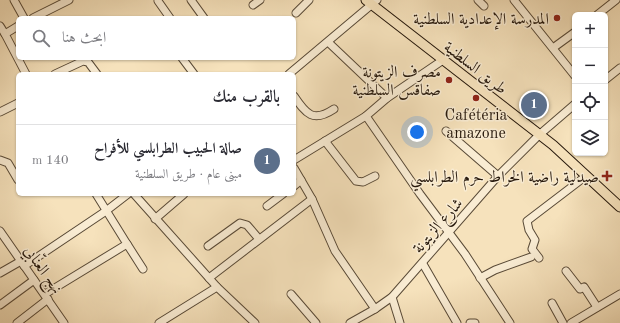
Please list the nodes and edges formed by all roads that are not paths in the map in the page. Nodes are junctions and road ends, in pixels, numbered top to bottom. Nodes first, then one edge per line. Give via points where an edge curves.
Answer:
1 (14, 0) edge
2 (191, 0) edge
3 (260, 0) edge
4 (309, 0) edge
5 (478, 0) edge
6 (514, 0) edge
7 (616, 0) edge
8 (64, 1) edge
9 (158, 1) edge
10 (372, 1) edge
11 (253, 4) dead end
12 (484, 6) dead end
13 (600, 12) edge
14 (296, 13) dead end
15 (23, 16) edge
16 (37, 16) edge
17 (169, 16) edge
18 (203, 16) edge
19 (0, 26) edge
20 (16, 27) edge
21 (5, 34) junction
22 (572, 34) edge
23 (328, 42) junction
24 (553, 48) junction
25 (16, 55) edge
26 (19, 60) edge
27 (184, 60) edge
28 (443, 60) junction
29 (620, 68) edge
30 (25, 72) edge
31 (59, 72) edge
32 (96, 72) edge
33 (192, 72) edge
34 (291, 72) edge
35 (572, 72) edge
36 (608, 78) edge
37 (387, 98) junction
38 (296, 99) edge
39 (16, 105) edge
40 (572, 107) edge
41 (334, 109) dead end
42 (0, 112) edge
43 (366, 116) junction
44 (446, 131) dead end
45 (539, 135) junction
46 (325, 141) junction
47 (296, 159) edge
48 (0, 160) edge
49 (296, 171) edge
50 (375, 176) dead end
51 (498, 176) junction
52 (586, 176) junction
53 (16, 177) edge
54 (302, 180) junction
55 (296, 184) edge
56 (97, 196) edge
57 (125, 196) edge
58 (136, 196) edge
59 (182, 196) edge
60 (280, 196) edge
61 (312, 199) junction
62 (267, 206) dead end
63 (620, 207) edge
64 (106, 211) junction
65 (155, 219) junction
66 (0, 231) edge
67 (448, 233) junction
68 (259, 239) junction
69 (127, 244) junction
70 (208, 246) dead end
71 (23, 263) junction
72 (422, 264) junction
73 (143, 269) dead end
74 (566, 271) dead end
75 (0, 273) edge
76 (209, 278) junction
77 (480, 278) junction
78 (34, 280) junction
79 (217, 286) junction
80 (291, 294) dead end
81 (620, 294) edge
82 (47, 297) junction
83 (392, 297) junction
84 (552, 303) dead end
85 (0, 306) edge
86 (597, 307) junction
87 (376, 309) junction
88 (17, 323) edge
89 (64, 323) edge
90 (158, 323) edge
91 (255, 323) edge
92 (316, 323) edge
93 (350, 323) edge
94 (400, 323) edge
95 (457, 323) edge
96 (470, 323) edge
97 (475, 323) edge
98 (510, 323) edge
99 (563, 323) edge
100 (570, 323) edge

1 - 15 street
2 - 18 street
3 - 11 street
4 - 14 street
5 - 12 street
6 - 24 street
7 - 13 street
8 - 16 street
9 - 17 street
10 - 23 street
10 - 28 main road, طريق السلطنية
19 - 21 street
20 - 21 street
21 - 25 street
22 - 24 street
23 - 34 street
23 - 37 street
24 - 35 street
26 - 30 street
27 - 33 street
28 - 37 street
28 - 45 main road, طريق السلطنية
29 - 36 street
31 - 32 street via 83,61 88,62
37 - 43 street
38 - 41 street via 304,111 318,116 324,116
39 - 42 street
40 - 45 street, شارع الزيتونة
43 - 46 street
43 - 67 street
44 - 51 street
45 - 51 street, شارع الزيتونة
45 - 52 main road, طريق السلطنية
46 - 47 street
46 - 50 street via 356,181 364,182
48 - 53 street via 8,163
49 - 54 street
51 - 67 street, شارع الزيتونة
52 - 63 main road, طريق السلطنية
52 - 77 street via 527,220 528,230 535,240 532,249 535,258 495,270
54 - 55 street
54 - 61 street
56 - 64 street
57 - 64 street
58 - 65 street
59 - 65 street
60 - 62 street
61 - 68 street
61 - 87 street via 335,251
64 - 69 street
64 - 71 street
65 - 76 street
66 - 71 street, نهج العنّابي
67 - 72 street, شارع الزيتونة
67 - 77 street
68 - 70 street via 247,225 240,223
68 - 76 street
69 - 73 street
69 - 82 street
71 - 75 street
71 - 78 street, نهج العنّابي
72 - 83 street, شارع الزيتونة
72 - 95 street
74 - 86 street via 577,292 584,287
76 - 79 street
77 - 98 street
78 - 82 street, نهج العنّابي
78 - 85 street
79 - 90 street
79 - 91 street
80 - 92 street
81 - 86 street
82 - 88 street
82 - 89 street, نهج العنّابي
83 - 87 street, شارع الزيتونة
83 - 94 street
84 - 99 street
86 - 100 street
87 - 93 street, شارع الزيتونة
96 - 97 street

